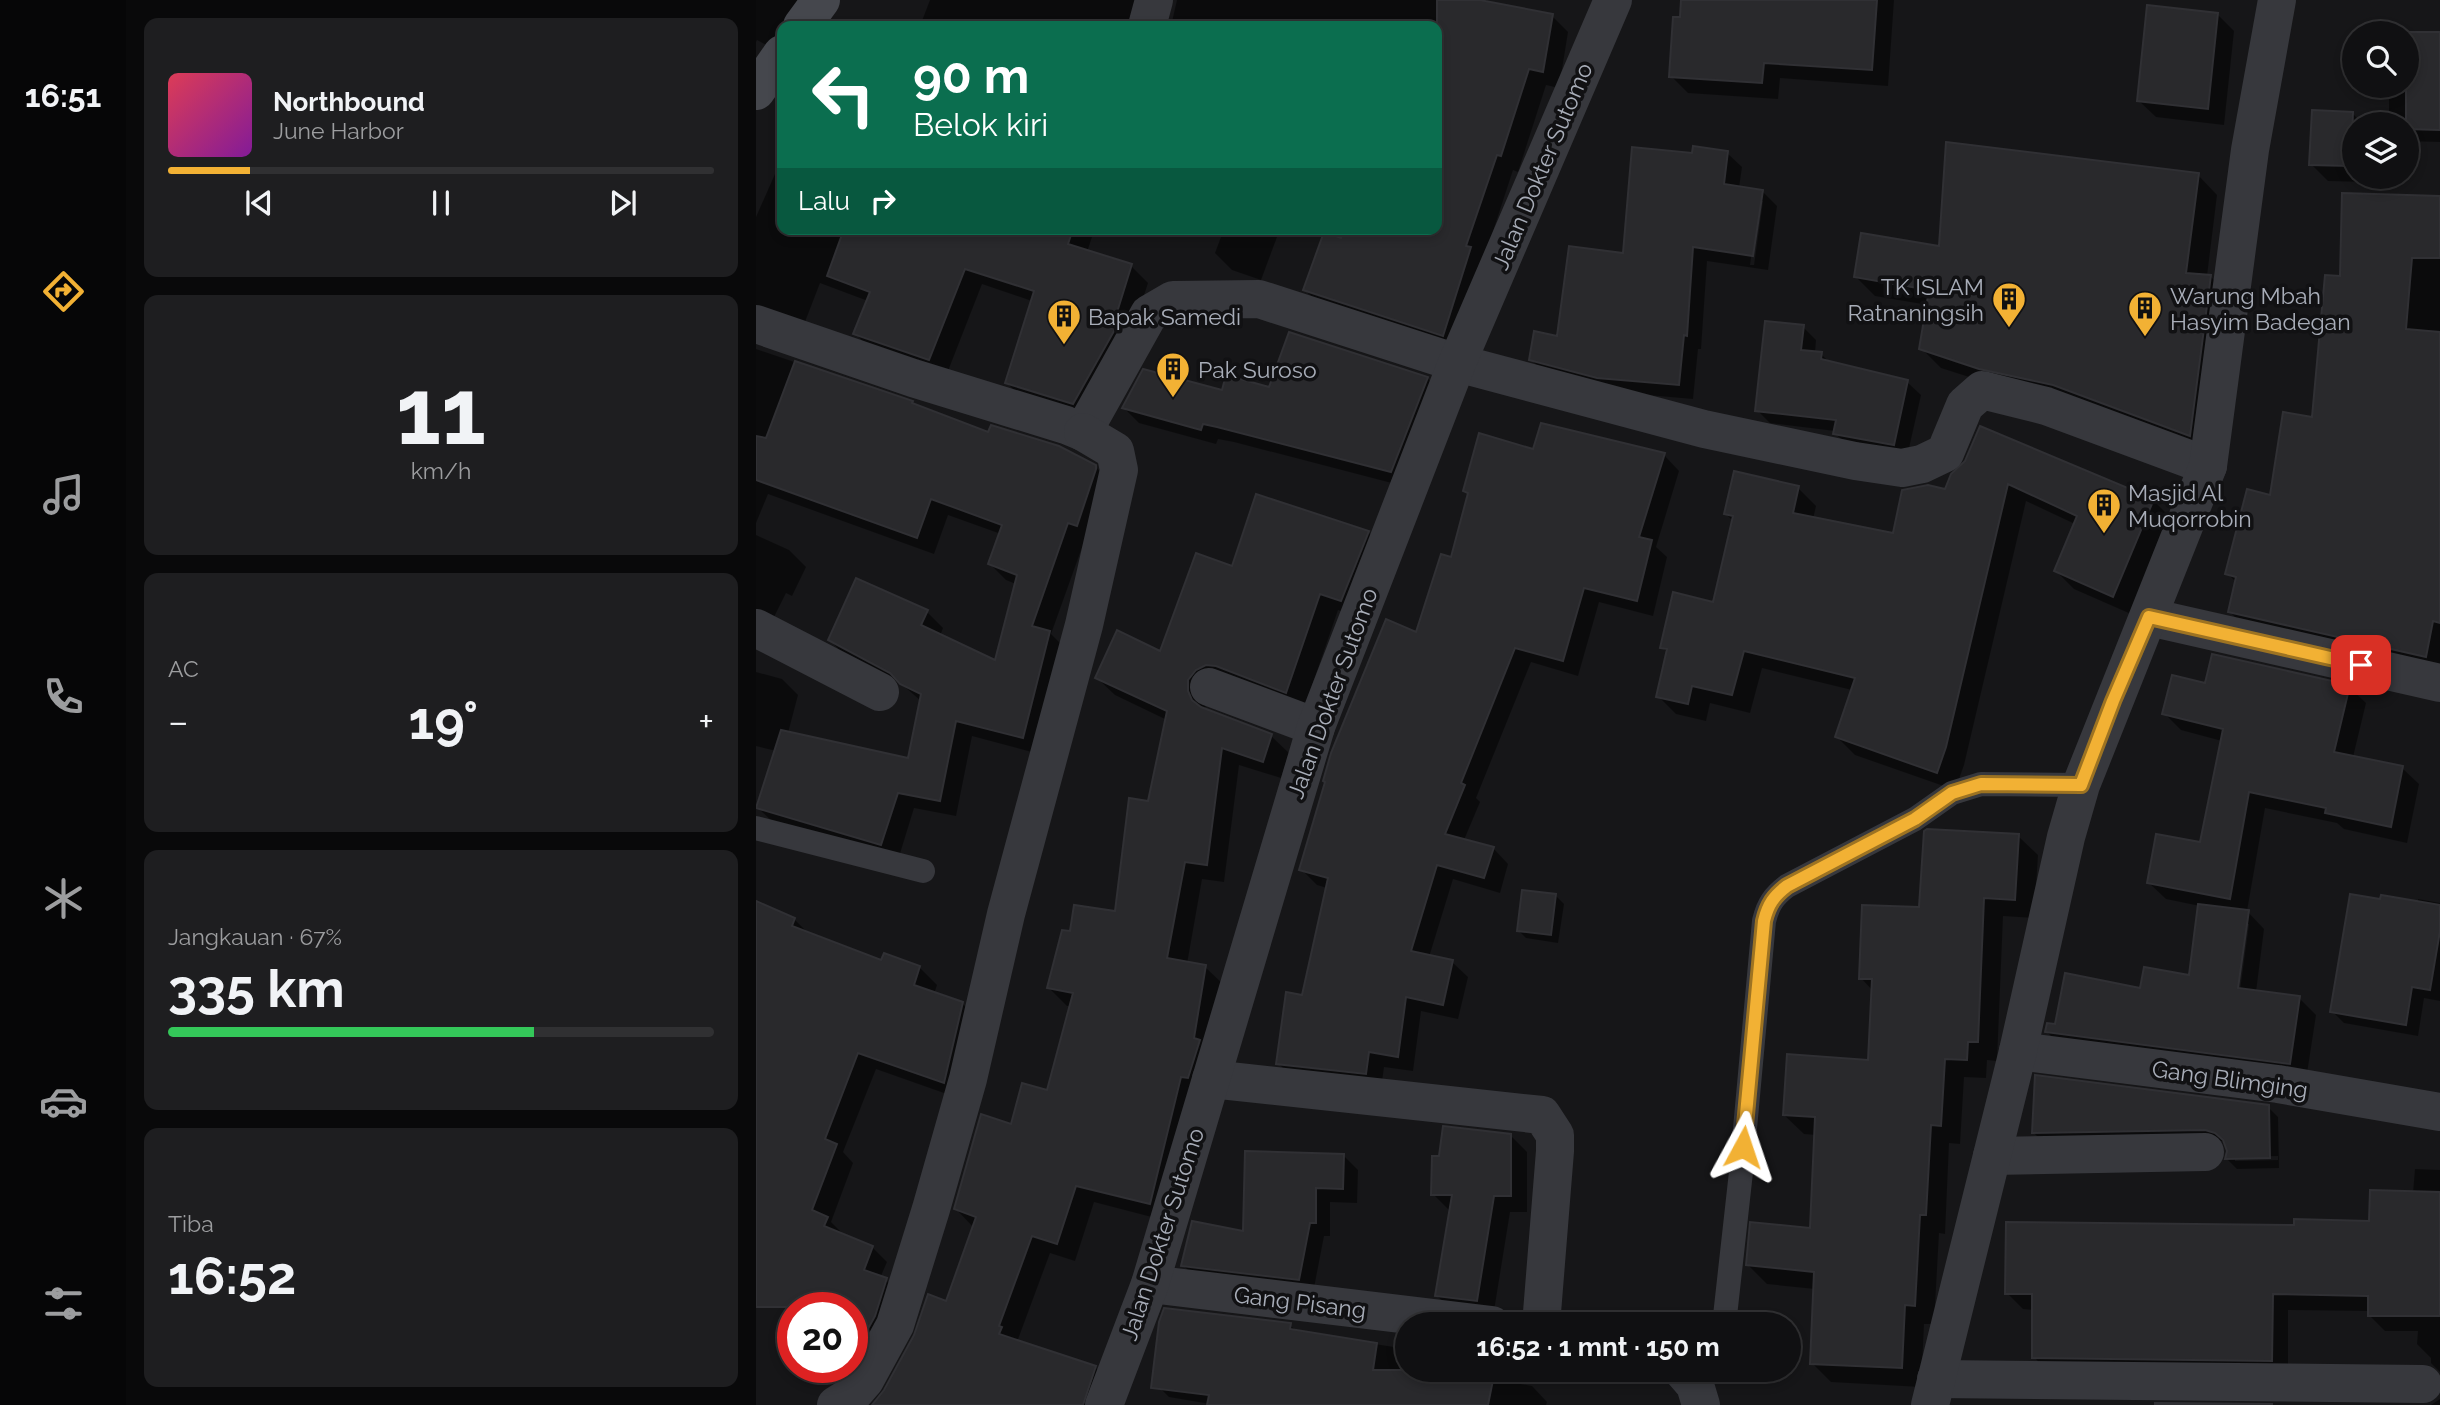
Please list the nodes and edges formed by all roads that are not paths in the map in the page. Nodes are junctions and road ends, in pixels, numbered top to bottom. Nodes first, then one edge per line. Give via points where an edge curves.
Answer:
1 (821, 0) edge
2 (1154, 0) edge
3 (1613, 0) edge
4 (2277, 0) edge
5 (806, 21) edge
6 (1148, 21) edge
7 (777, 61) edge
8 (756, 91) edge
9 (756, 324) edge
10 (1457, 363) junction
11 (1083, 432) junction
12 (2208, 467) junction
13 (2149, 617) junction
14 (756, 628) edge
15 (2440, 683) edge
16 (1209, 687) dead end
17 (880, 692) dead end
18 (1316, 727) junction
19 (2081, 785) junction
20 (756, 828) edge
21 (923, 871) dead end
22 (2018, 1051) junction
23 (1211, 1079) junction
24 (2440, 1112) edge
25 (2205, 1153) dead end
26 (1992, 1156) junction
27 (1150, 1284) junction
28 (1542, 1312) edge
29 (1725, 1312) edge
30 (1395, 1313) edge
31 (2423, 1384) dead end
32 (1933, 1392) edge
33 (836, 1405) edge
34 (1104, 1405) edge

1 - 5 main road
2 - 6 street
3 - 10 street, Jalan Dokter Sutomo
4 - 12 street via 2250,150
7 - 8 main road
9 - 11 street
10 - 11 street via 1259,299 1173,300 1149,314
10 - 12 street via 1704,429 1902,467 1945,453 1965,405 1982,390 2046,406
10 - 18 street, Jalan Dokter Sutomo
11 - 33 street via 1115,452 1119,470 1084,625 1006,914 968,1079 895,1325 864,1380
12 - 13 street
13 - 15 street
13 - 19 street
14 - 17 street
16 - 18 street
18 - 23 street, Jalan Dokter Sutomo
19 - 22 street
19 - 29 lane via 1981,784 1952,793 1915,819 1787,886 1767,906
20 - 21 lane
22 - 24 street, Gang Blimging via 2278,1084
22 - 26 street
23 - 27 street, Jalan Dokter Sutomo
23 - 28 street via 1542,1115 1555,1135
25 - 26 street
26 - 32 street
27 - 30 street, Gang Pisang
27 - 34 street, Jalan Dokter Sutomo
31 - 32 street

